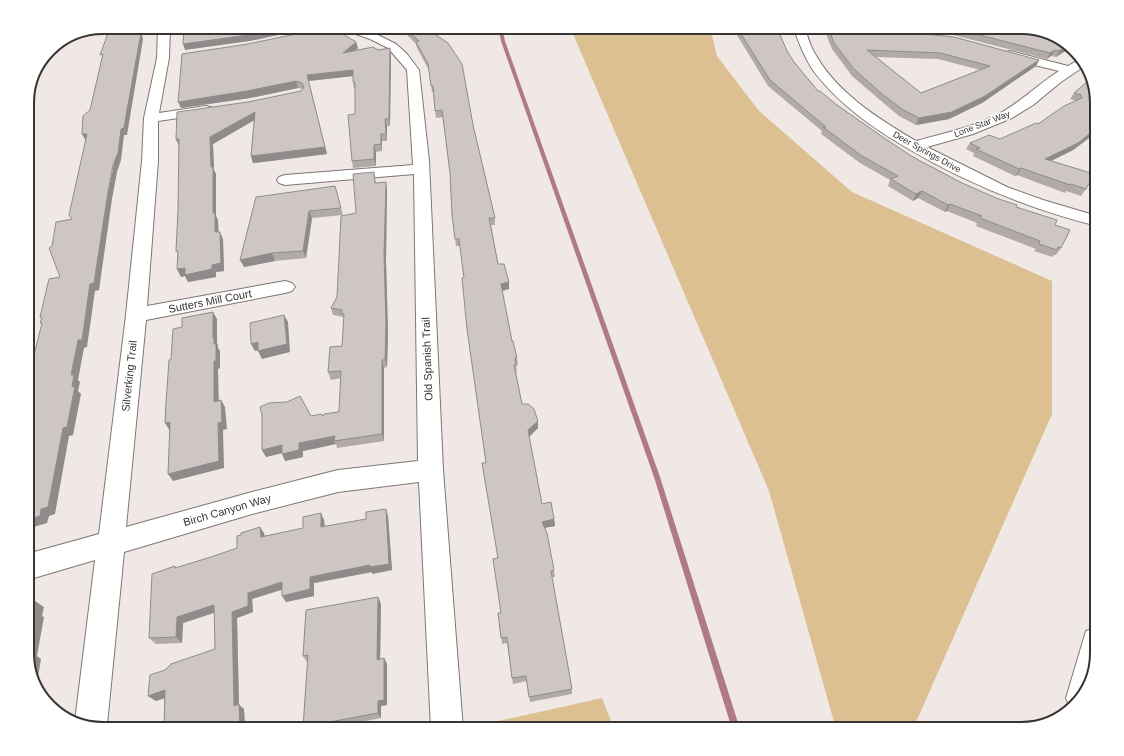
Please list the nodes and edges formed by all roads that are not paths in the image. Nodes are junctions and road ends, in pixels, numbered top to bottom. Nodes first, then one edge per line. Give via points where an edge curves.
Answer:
1 (165, 34) edge
2 (366, 34) edge
3 (800, 34) edge
4 (1002, 53) edge
5 (1078, 65) edge
6 (1070, 70) junction
7 (221, 108) edge
8 (151, 118) junction
9 (914, 146) junction
10 (421, 169) junction
11 (285, 180) dead end
12 (1090, 219) edge
13 (285, 286) dead end
14 (136, 315) junction
15 (430, 470) junction
16 (111, 543) junction
17 (34, 565) edge
18 (91, 720) edge
19 (447, 722) edge

1 - 8 street, Silverking Trail via 170,58
2 - 10 street, Old Spanish Trail via 392,46 413,70
3 - 9 street, Deer Springs Drive via 812,60 849,101 875,122
4 - 6 street
5 - 6 street, Lone Star Way
6 - 9 street, Lone Star Way via 1007,115 968,131
7 - 8 street
8 - 14 street, Silverking Trail via 150,162
9 - 12 street, Deer Springs Drive via 1000,190
10 - 11 street
10 - 15 street, Old Spanish Trail
13 - 14 street, Sutters Mill Court
14 - 16 street, Silverking Trail
15 - 16 street, Birch Canyon Way via 338,481
15 - 19 street, Old Spanish Trail
16 - 17 street, Birch Canyon Way
16 - 18 street, Silverking Trail

